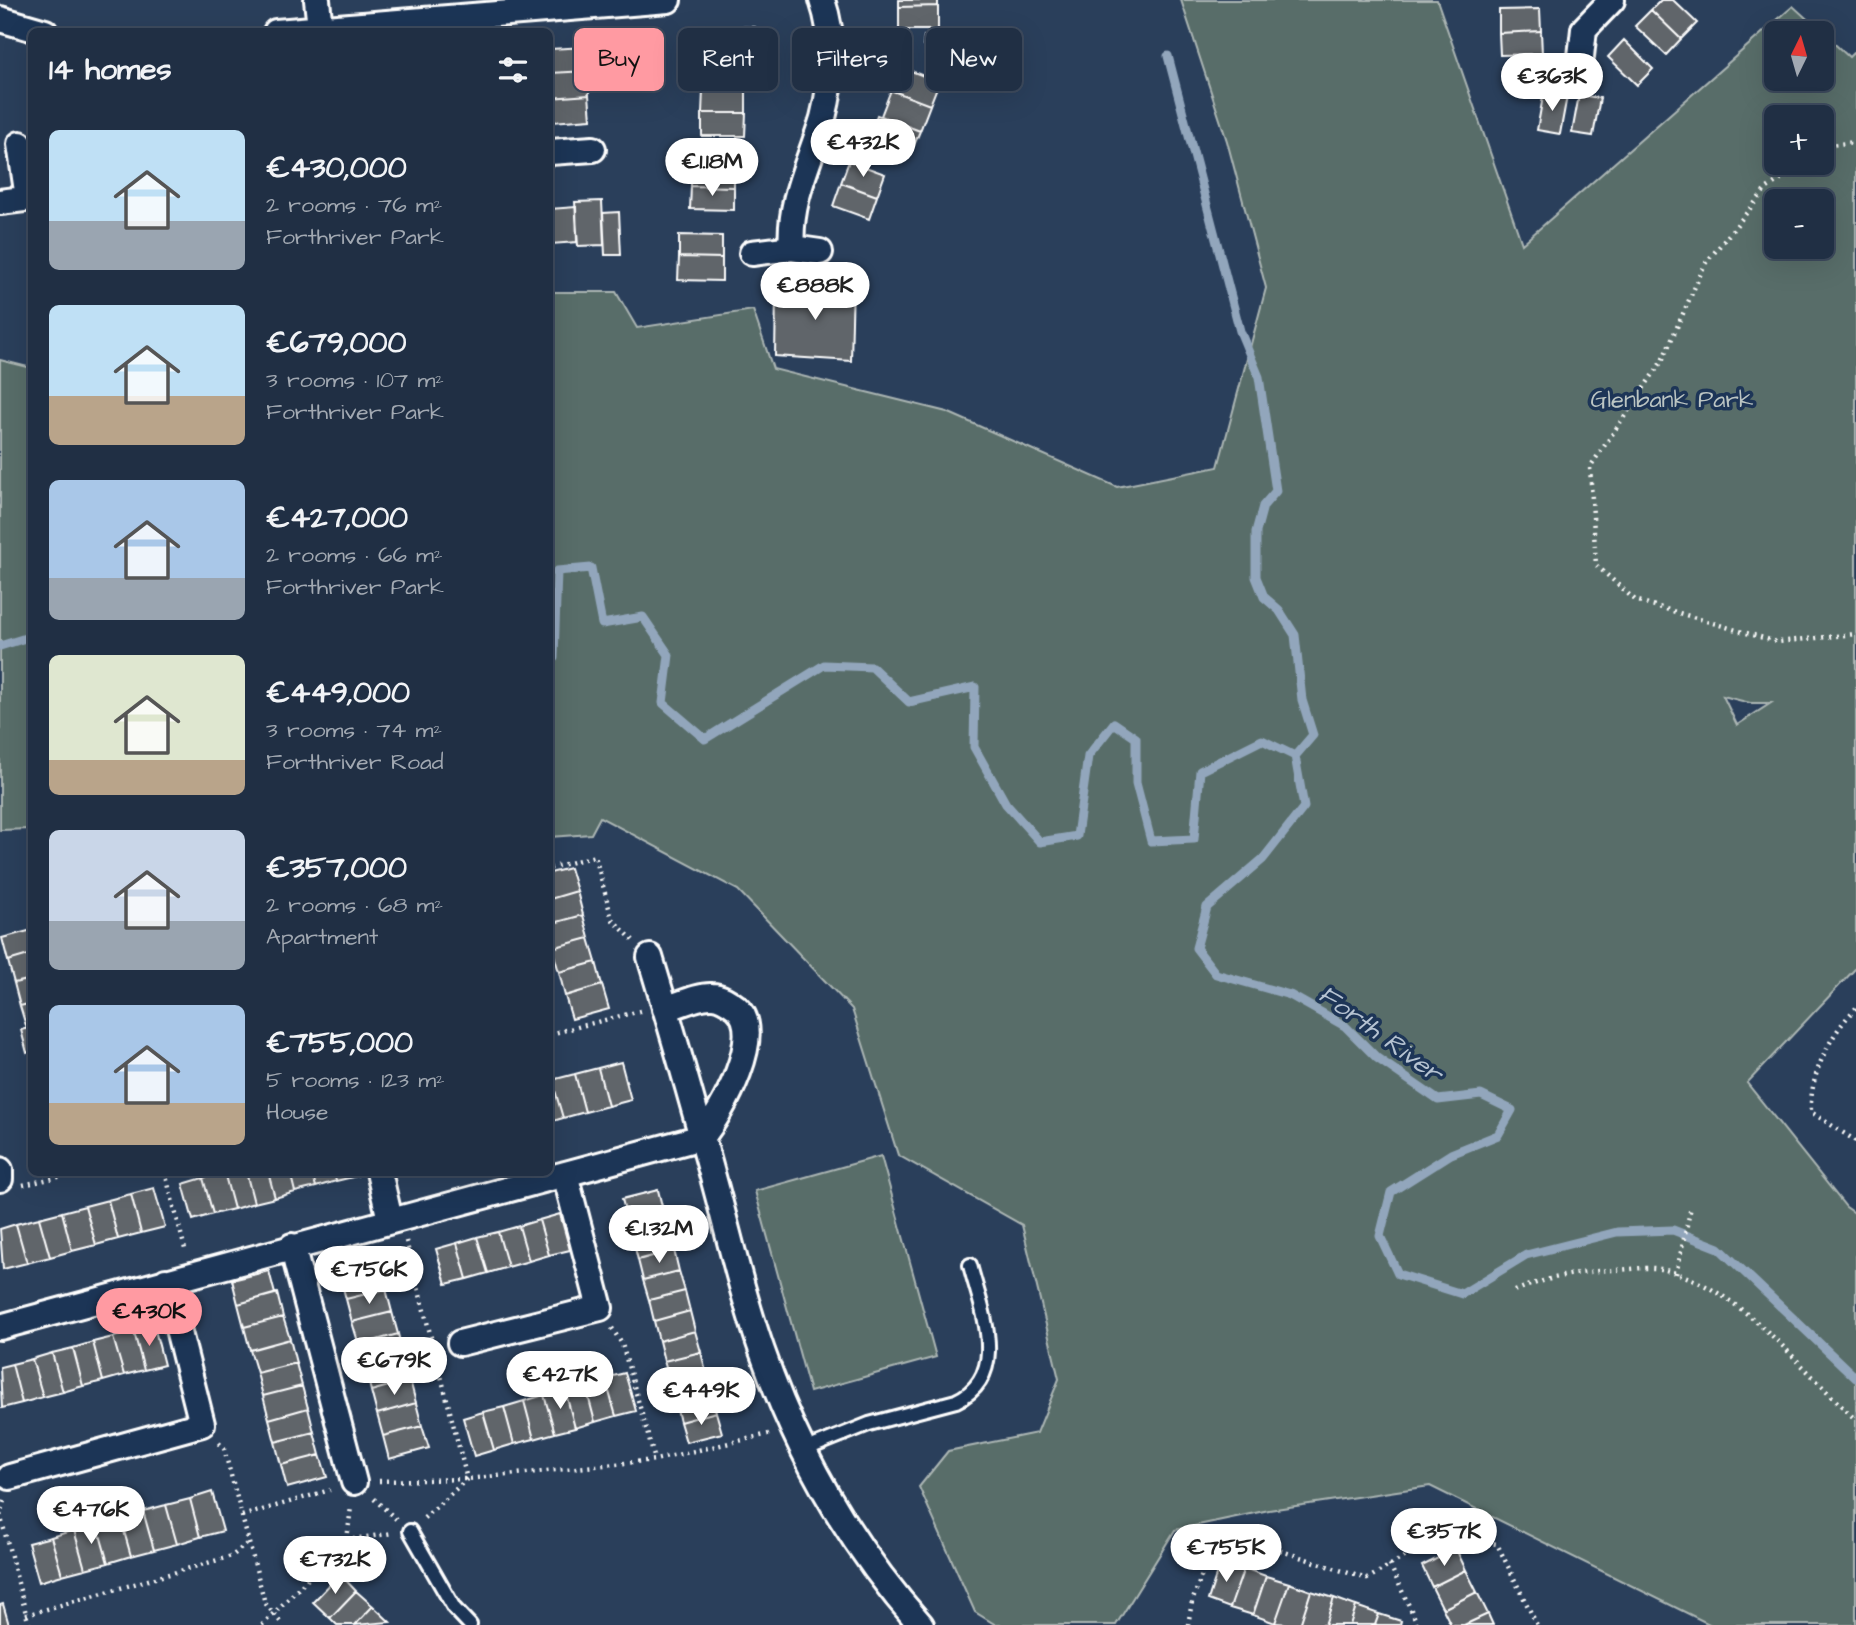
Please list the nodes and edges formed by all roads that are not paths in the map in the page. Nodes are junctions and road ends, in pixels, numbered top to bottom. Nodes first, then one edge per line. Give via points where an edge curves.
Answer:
1 (317, 0) edge
2 (668, 0) edge
3 (822, 0) edge
4 (1612, 0) edge
5 (3, 13) edge
6 (500, 23) edge
7 (36, 28) edge
8 (320, 28) joint
9 (1579, 75) dead end
10 (20, 144) dead end
11 (593, 149) dead end
12 (553, 152) edge
13 (28, 187) edge
14 (28, 198) edge
15 (0, 202) edge
16 (792, 248) junction
17 (820, 252) dead end
18 (751, 253) dead end
19 (650, 957) road end
20 (665, 1009) junction
21 (702, 1138) junction
22 (565, 1174) junction
23 (380, 1176) edge
24 (390, 1220) junction
25 (292, 1246) junction
26 (970, 1265) dead end
27 (166, 1281) junction
28 (0, 1327) edge
29 (460, 1343) dead end
30 (799, 1439) junction
31 (10, 1477) road end
32 (355, 1482) road end
33 (410, 1531) road end
34 (470, 1625) edge
35 (921, 1625) edge

1 - 8 street
2 - 6 street
3 - 16 street via 833,59 823,116 798,189 790,226
4 - 9 street via 1584,29
5 - 7 street
6 - 8 street
10 - 13 street
11 - 12 street
14 - 15 street
16 - 17 street
16 - 18 street
19 - 20 street
20 - 21 street
20 - 21 street via 712,996 728,1000 749,1026 749,1042 716,1120
21 - 22 street
21 - 30 street via 761,1350
22 - 24 street
22 - 29 street via 600,1308
23 - 24 street
24 - 25 street
25 - 27 street
25 - 32 street
26 - 30 lane via 989,1337 986,1370 969,1395
27 - 28 street
27 - 31 street via 202,1424
30 - 35 street via 867,1561
33 - 34 lane via 454,1608

